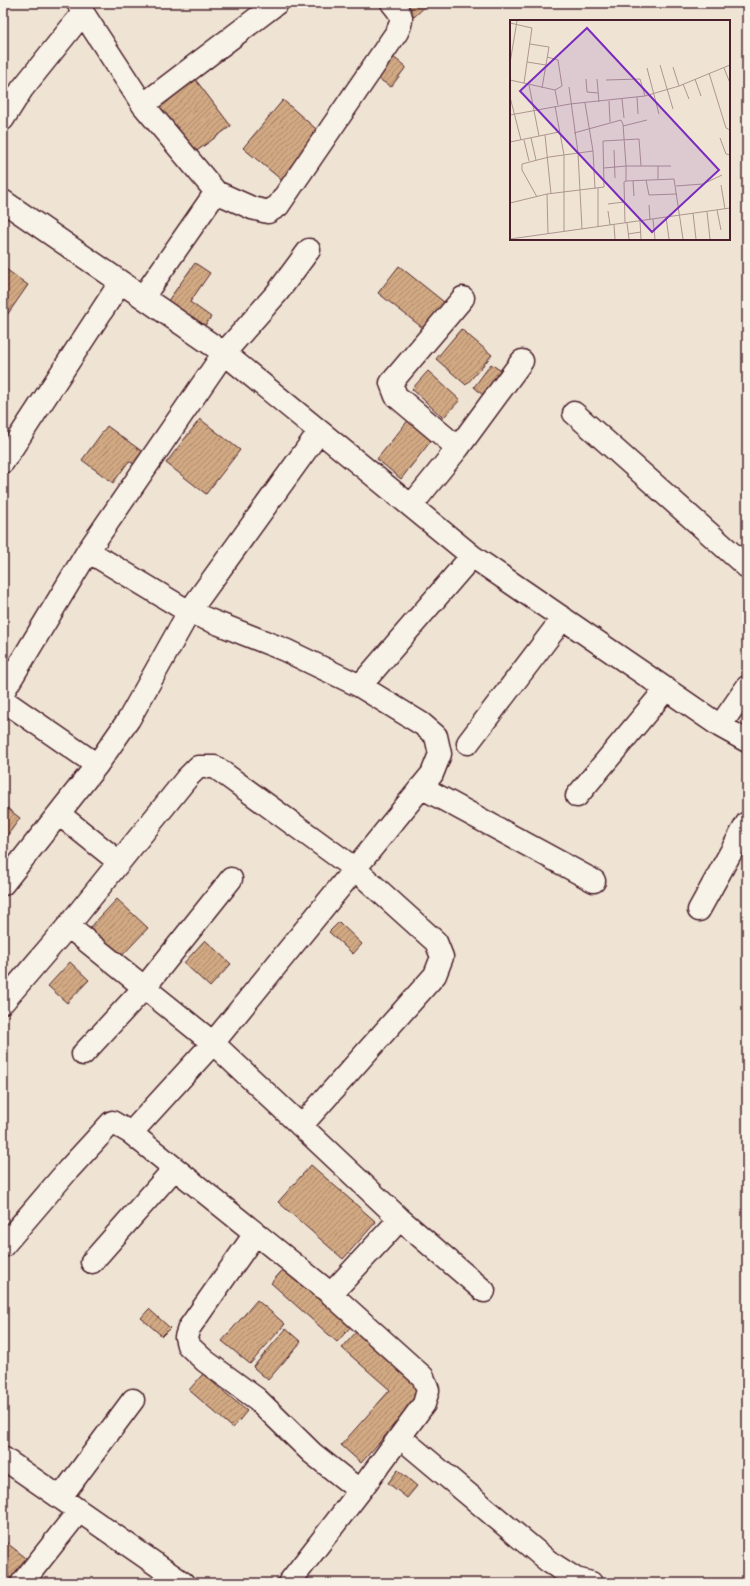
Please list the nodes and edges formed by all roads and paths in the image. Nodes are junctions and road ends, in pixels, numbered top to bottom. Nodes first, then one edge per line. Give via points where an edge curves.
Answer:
1 (277, 3) edge
2 (392, 3) edge
3 (81, 8) edge
4 (143, 105) junction
5 (3, 119) edge
6 (216, 192) junction
7 (3, 201) edge
8 (309, 250) dead end
9 (120, 283) junction
10 (143, 297) junction
11 (463, 298) dead end
12 (224, 353) junction
13 (522, 361) dead end
14 (574, 413) dead end
15 (319, 432) junction
16 (458, 448) junction
17 (3, 462) edge
18 (411, 506) junction
19 (88, 551) junction
20 (472, 556) junction
21 (747, 567) edge
22 (189, 612) junction
23 (563, 618) junction
24 (360, 686) junction
25 (747, 687) edge
26 (666, 689) junction
27 (3, 692) edge
28 (3, 700) edge
29 (720, 726) junction
30 (747, 741) edge
31 (468, 743) dead end
32 (97, 765) junction
33 (421, 787) junction
34 (578, 796) dead end
35 (59, 814) junction
36 (747, 823) edge
37 (119, 862) junction
38 (355, 869) junction
39 (231, 879) dead end
40 (594, 881) dead end
41 (3, 884) edge
42 (700, 910) dead end
43 (68, 926) junction
44 (144, 988) junction
45 (3, 1002) edge
46 (213, 1043) junction
47 (83, 1054) dead end
48 (301, 1126) junction
49 (131, 1133) junction
50 (174, 1169) junction
51 (400, 1219) junction
52 (255, 1234) junction
53 (3, 1246) edge
54 (92, 1262) dead end
55 (484, 1291) dead end
56 (331, 1294) junction
57 (133, 1400) dead end
58 (400, 1437) junction
59 (3, 1458) edge
60 (360, 1491) junction
61 (60, 1498) junction
62 (79, 1511) junction
63 (171, 1580) edge
64 (22, 1583) edge
65 (289, 1583) edge
66 (591, 1583) edge

1 - 4 street
2 - 6 street via 401,13 402,23 397,32 278,206 268,212
3 - 4 street
3 - 5 street
4 - 6 street
6 - 10 street
7 - 9 street
8 - 12 street via 277,293
9 - 10 street
9 - 17 street
10 - 12 street
11 - 16 street via 391,383 396,396
12 - 15 street
12 - 19 street
13 - 16 street
14 - 21 street
15 - 18 street
15 - 22 street
16 - 18 street
18 - 20 street
19 - 22 street
19 - 27 street
20 - 23 street
20 - 24 street
22 - 24 street via 285,650
22 - 32 street via 129,719
23 - 26 street
23 - 31 street
24 - 33 street via 422,724 436,736 440,754 432,774
25 - 29 street
26 - 29 street
26 - 34 street
28 - 32 street
29 - 30 street
32 - 35 street
33 - 38 street
33 - 40 street
35 - 37 street
35 - 41 street
36 - 42 street
37 - 38 street via 198,767 215,767
37 - 43 street
38 - 46 street
38 - 48 street via 436,942 442,957 435,975
39 - 44 street
43 - 44 street
43 - 45 street
44 - 46 street
44 - 47 street
46 - 48 street
46 - 49 street
48 - 51 street
49 - 50 street
49 - 53 street via 112,1122
50 - 52 street
50 - 54 street
51 - 55 street
51 - 56 street
52 - 56 street
52 - 60 street via 189,1328 186,1337 188,1345 205,1361 257,1399 312,1453
56 - 58 street via 423,1377 428,1390 424,1404
57 - 61 street
58 - 60 street
58 - 66 street via 548,1561 576,1579
59 - 61 street
60 - 65 street
61 - 62 street
62 - 63 street
62 - 64 street

